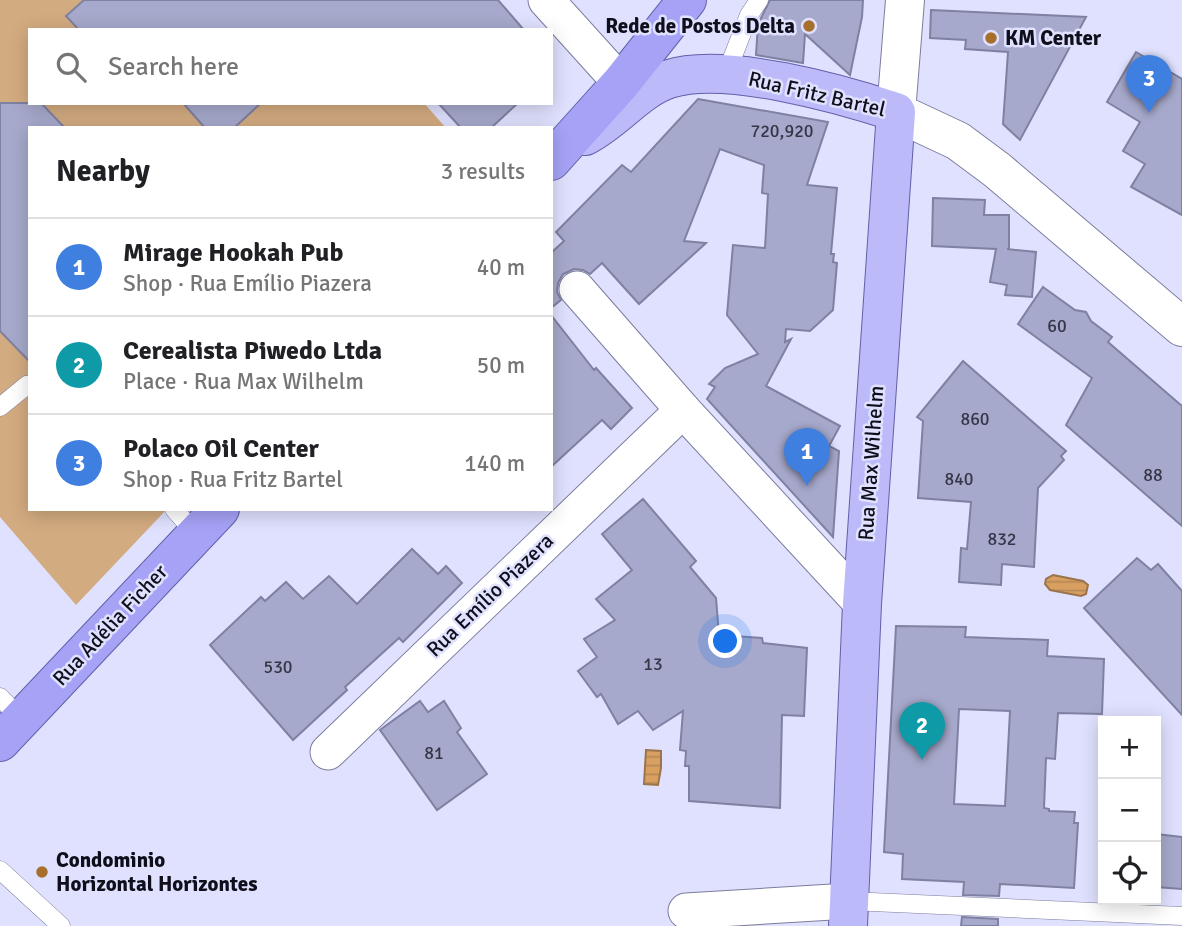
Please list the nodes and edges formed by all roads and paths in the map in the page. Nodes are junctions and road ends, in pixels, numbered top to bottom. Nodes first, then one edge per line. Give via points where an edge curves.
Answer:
1 (546, 0) edge
2 (687, 0) edge
3 (759, 0) edge
4 (905, 0) edge
5 (726, 74) junction
6 (621, 83) junction
7 (896, 112) junction
8 (559, 153) edge
9 (577, 289) dead end
10 (1182, 327) edge
11 (28, 386) edge
12 (0, 407) edge
13 (683, 410) junction
14 (197, 517) edge
15 (862, 604) junction
16 (7, 719) edge
17 (328, 752) dead end
18 (0, 870) edge
19 (686, 911) dead end
20 (848, 914) edge
21 (1182, 916) edge
22 (61, 926) edge

1 - 6 street
2 - 6 highway
3 - 5 lane
4 - 7 street, Rua Max Wilhelm
5 - 7 main road, Rua Fritz Bartel via 856,99
5 - 8 main road, Rua Fritz Bartel via 668,79
6 - 8 highway
7 - 10 street, Rua Fritz Bartel via 958,141 997,170
7 - 15 main road, Rua Max Wilhelm
9 - 13 street
11 - 12 lane
13 - 15 street
13 - 17 street, Rua Emílio Piazera
14 - 16 highway, Rua Adélia Ficher
15 - 20 main road, Rua Max Wilhelm
18 - 22 lane
19 - 20 street
20 - 21 lane

